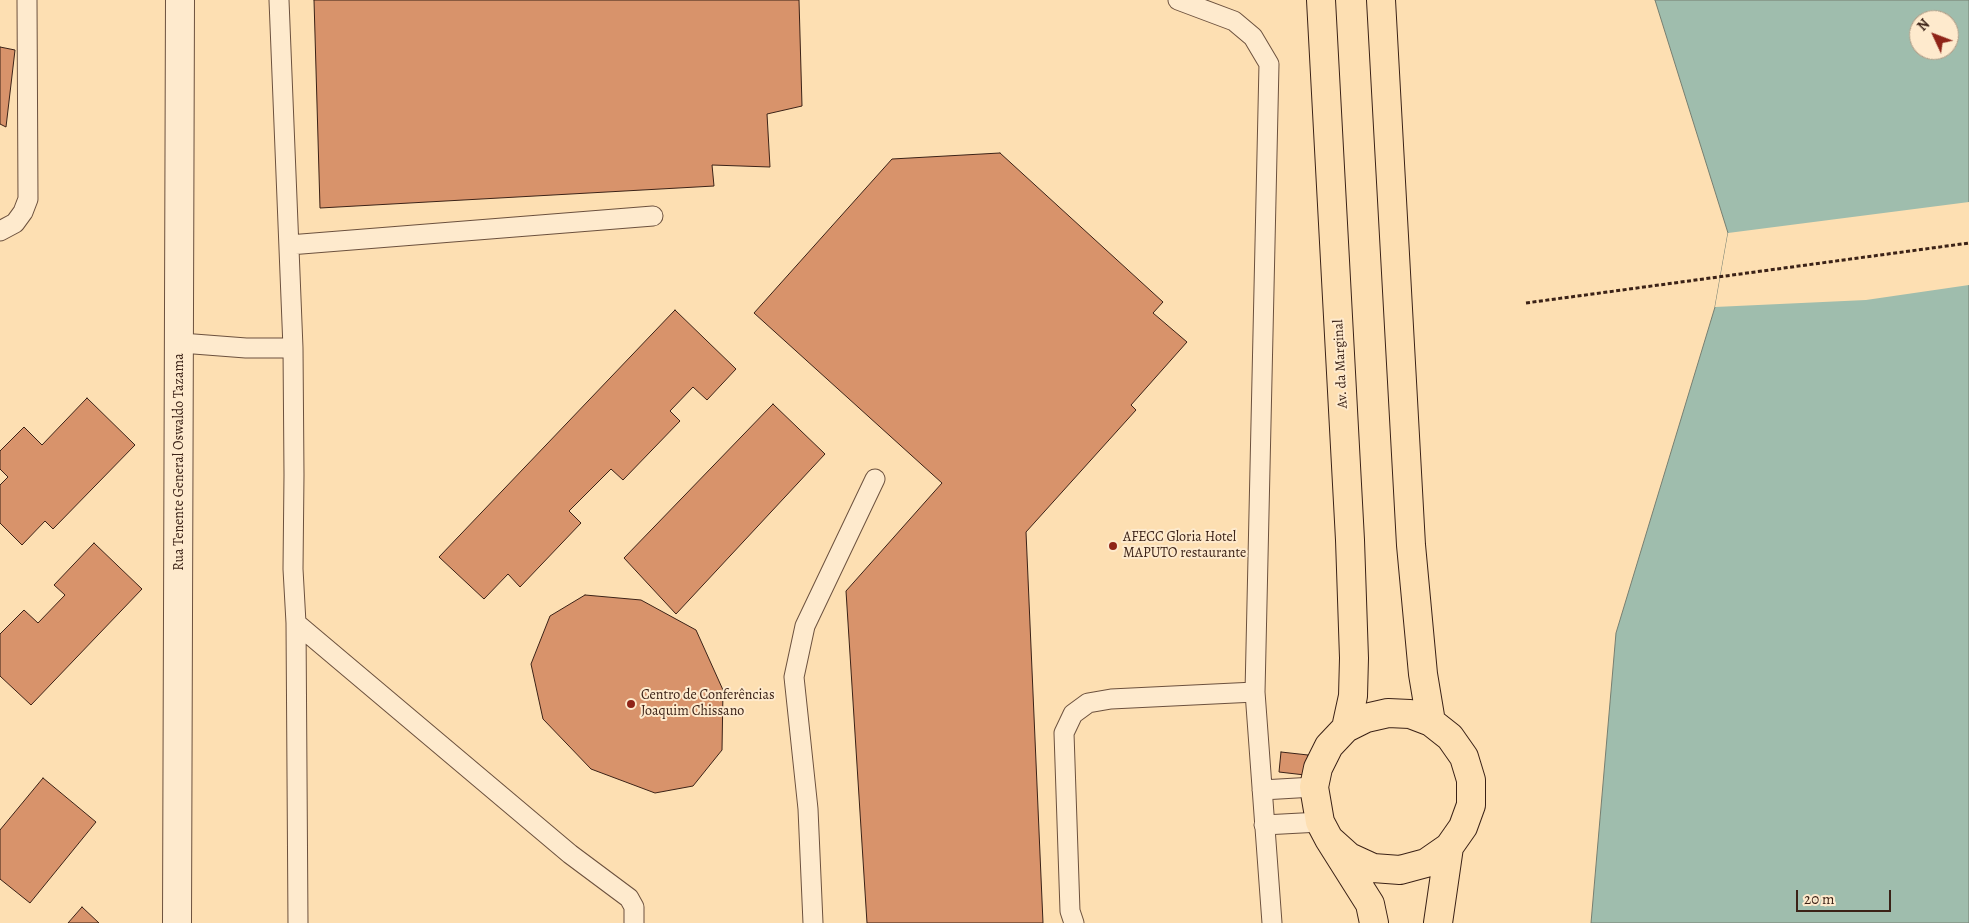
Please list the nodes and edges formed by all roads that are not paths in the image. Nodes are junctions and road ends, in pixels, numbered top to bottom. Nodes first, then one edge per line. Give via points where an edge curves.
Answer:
1 (27, 0) edge
2 (180, 0) edge
3 (279, 0) edge
4 (1178, 0) edge
5 (1321, 0) edge
6 (1381, 0) edge
7 (653, 216) dead end
8 (0, 231) edge
9 (289, 245) junction
10 (181, 342) junction
11 (293, 348) junction
12 (875, 479) dead end
13 (296, 623) junction
14 (1255, 692) junction
15 (1431, 722) junction
16 (1346, 728) junction
17 (1314, 787) junction
18 (1262, 790) junction
19 (1264, 826) junction
20 (1325, 830) junction
21 (1449, 848) junction
22 (177, 923) edge
23 (298, 923) edge
24 (634, 923) edge
25 (814, 923) edge
26 (1074, 923) edge
27 (1272, 923) edge
28 (1374, 923) edge
29 (1438, 923) edge

1 - 8 lane via 28,199 15,223
2 - 10 street, Rua Tenente General Oswaldo Tazama
3 - 9 lane
4 - 14 lane via 1234,21 1253,37 1269,64
5 - 16 main road, Av. da Marginal via 1350,540 1354,658 1353,696
6 - 15 main road via 1411,545 1423,674
7 - 9 lane
9 - 11 lane
10 - 11 lane via 246,348
10 - 22 street, Rua Tenente General Oswaldo Tazama
11 - 13 lane
12 - 25 lane via 805,626 794,676 808,808
13 - 23 lane
13 - 24 lane via 570,854 629,898 634,907
14 - 18 lane
14 - 26 lane via 1111,699 1088,703 1073,714 1064,734 1070,911
15 - 16 main road via 1410,714 1388,713 1366,718
15 - 21 main road via 1450,737 1464,757 1471,780 1471,805 1463,828
16 - 17 main road via 1329,746 1318,768
17 - 18 lane
17 - 20 main road
18 - 19 lane
19 - 20 lane
19 - 27 lane
20 - 21 main road via 1349,857 1373,868 1400,870 1426,863
20 - 28 main road via 1370,904
21 - 29 main road

